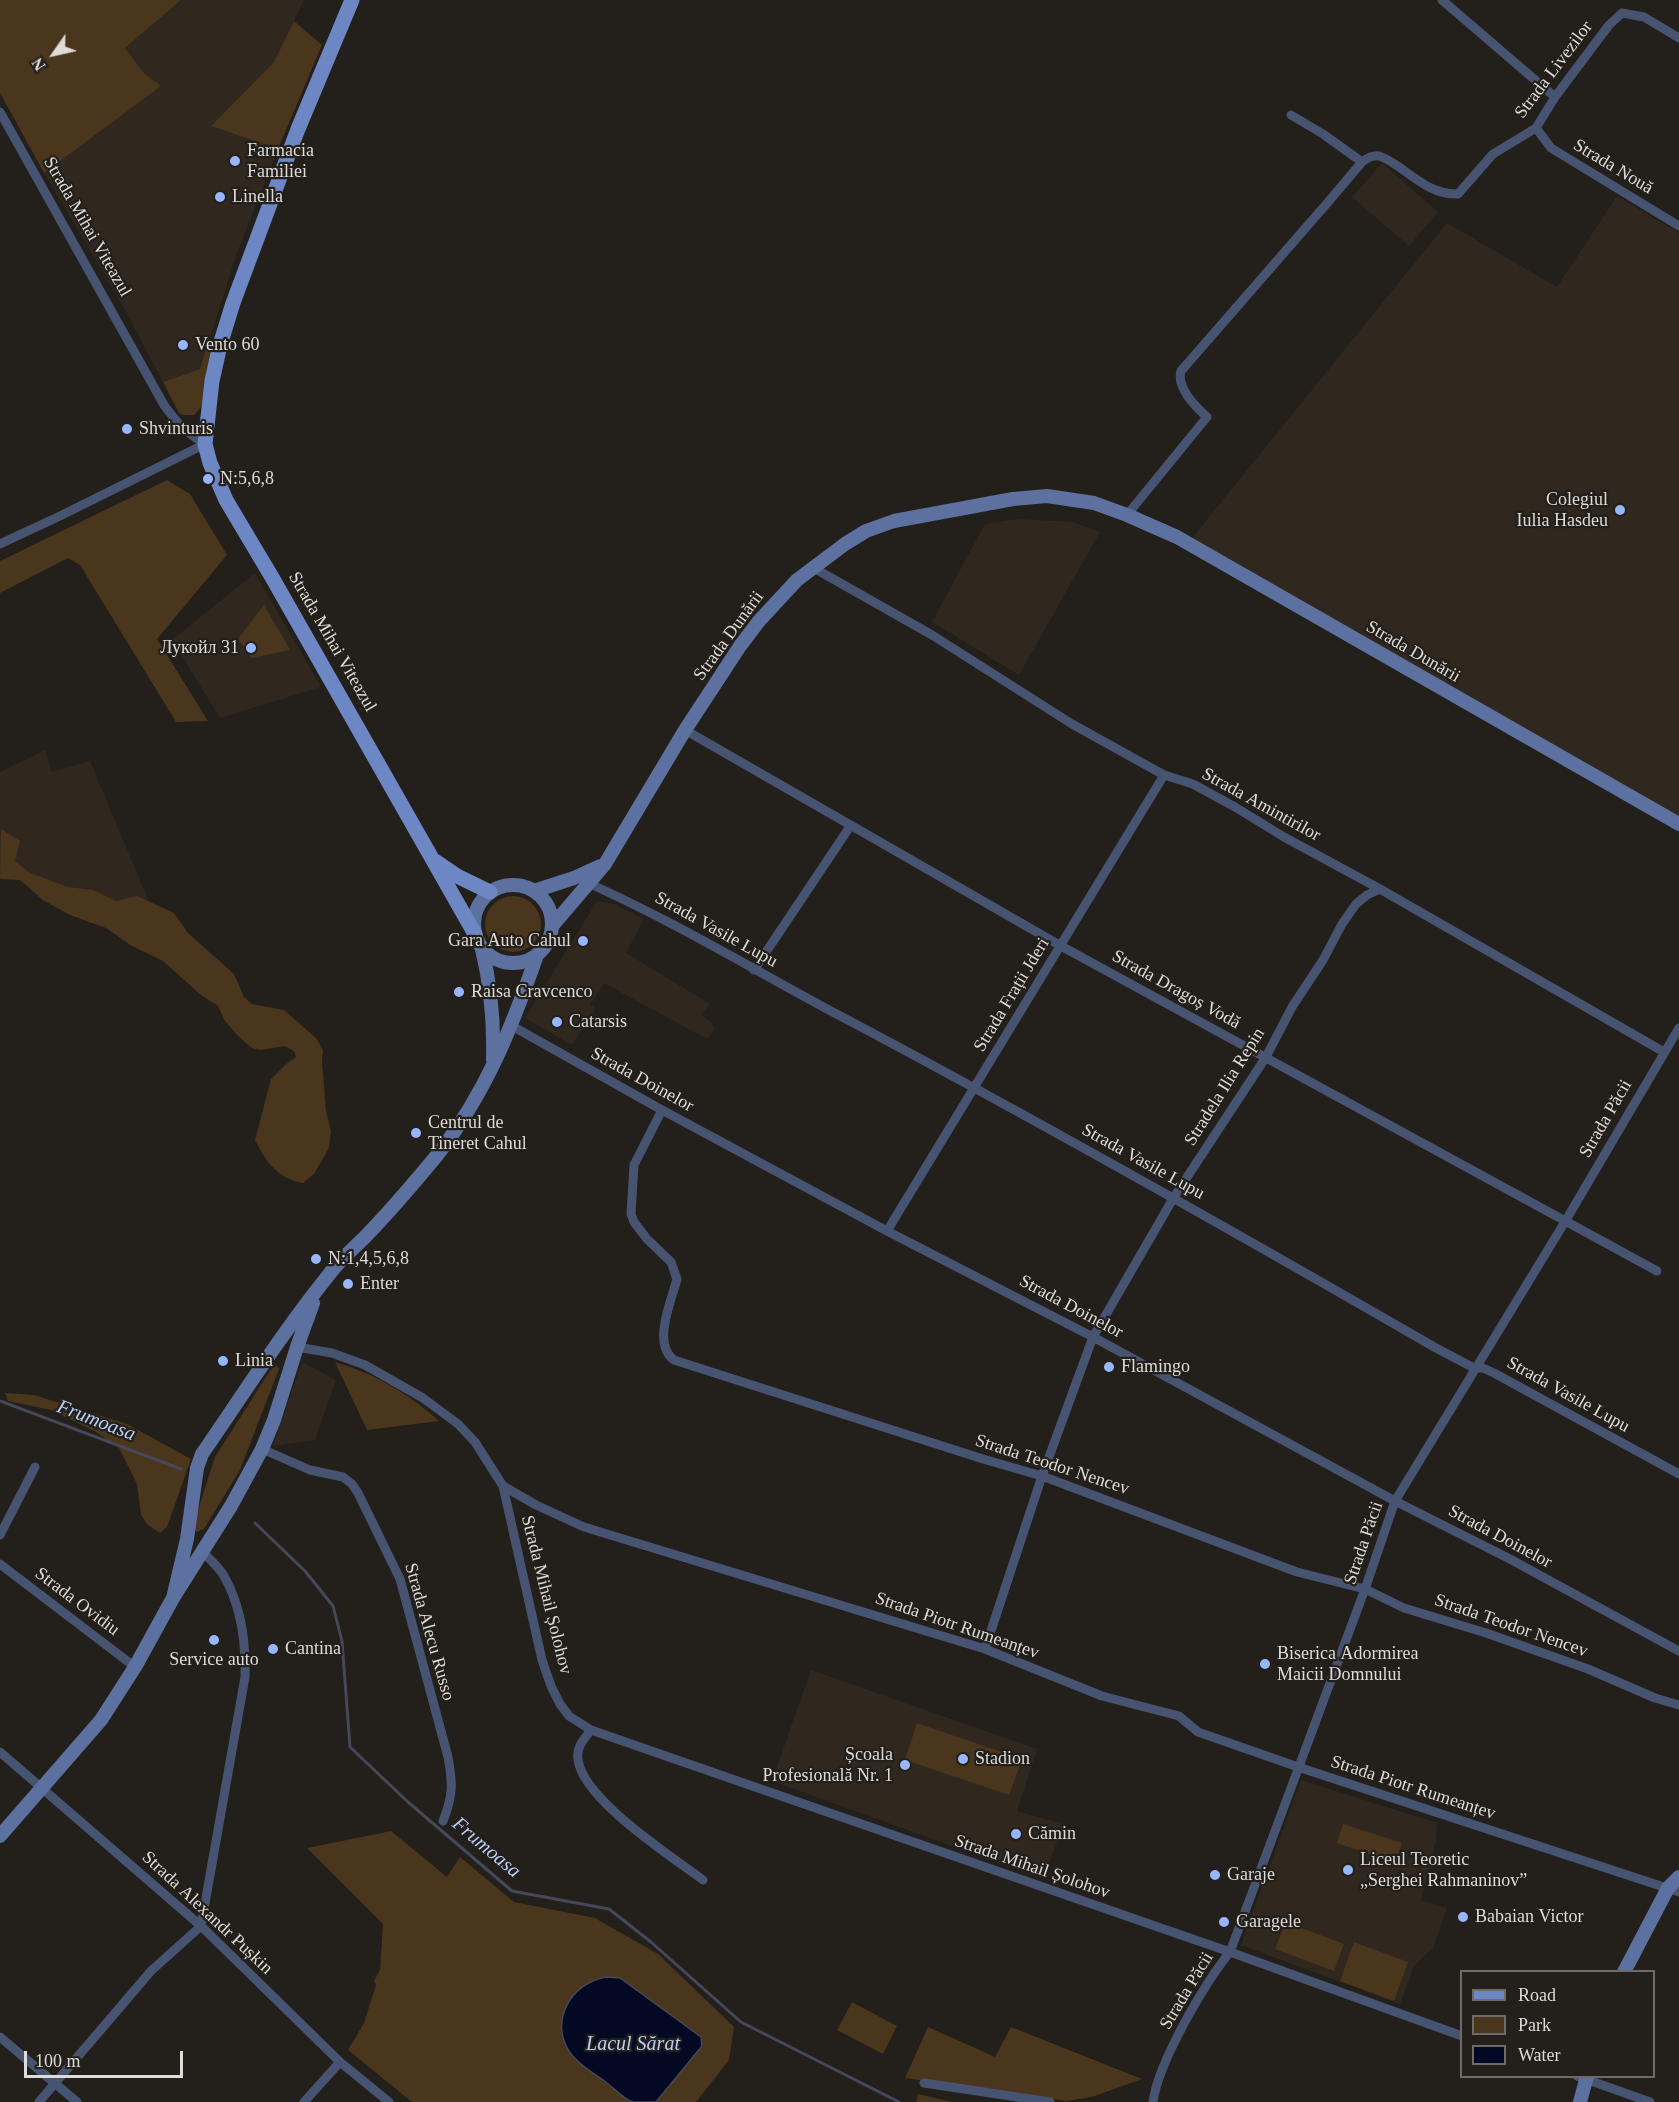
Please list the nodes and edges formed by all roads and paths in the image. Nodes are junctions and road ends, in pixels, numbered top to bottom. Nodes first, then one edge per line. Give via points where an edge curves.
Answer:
1 (352, 0) edge
2 (1442, 0) edge
3 (1679, 38) edge
4 (1555, 97) junction
5 (0, 112) edge
6 (1291, 115) dead end
7 (1536, 128) junction
8 (1362, 162) junction
9 (1679, 226) edge
10 (205, 444) junction
11 (1127, 515) junction
12 (0, 544) edge
13 (812, 567) junction
14 (685, 730) junction
15 (1164, 775) junction
16 (1679, 824) edge
17 (851, 825) junction
18 (430, 857) junction
19 (605, 864) junction
20 (588, 883) junction
21 (1380, 889) junction
22 (534, 891) junction
23 (490, 892) junction
24 (553, 925) junction
25 (478, 941) junction
26 (1061, 946) junction
27 (537, 955) junction
28 (754, 970) junction
29 (512, 1026) junction
30 (1679, 1028) edge
31 (1665, 1052) junction
32 (1266, 1057) junction
33 (493, 1066) junction
34 (975, 1087) junction
35 (662, 1110) junction
36 (1174, 1197) junction
37 (1566, 1220) junction
38 (888, 1231) junction
39 (1657, 1270) dead end
40 (319, 1287) junction
41 (1093, 1337) junction
42 (297, 1347) junction
43 (266, 1359) junction
44 (1474, 1368) junction
45 (288, 1375) junction
46 (262, 1449) junction
47 (35, 1467) dead end
48 (1679, 1474) edge
49 (1042, 1476) junction
50 (503, 1486) junction
51 (1395, 1501) junction
52 (188, 1531) junction
53 (0, 1535) edge
54 (206, 1546) junction
55 (0, 1564) edge
56 (1365, 1589) junction
57 (173, 1598) junction
58 (985, 1649) junction
59 (1679, 1651) edge
60 (135, 1667) junction
61 (1679, 1705) edge
62 (591, 1730) junction
63 (0, 1752) edge
64 (1298, 1767) junction
65 (42, 1788) junction
66 (443, 1821) dead end
67 (0, 1836) edge
68 (1679, 1877) edge
69 (703, 1880) dead end
70 (1673, 1890) edge
71 (201, 1926) junction
72 (1230, 1952) junction
73 (1625, 1970) edge
74 (1460, 2036) edge
75 (0, 2037) edge
76 (340, 2062) junction
77 (1583, 2078) edge
78 (55, 2083) junction
79 (924, 2084) dead end
80 (39, 2102) edge
81 (77, 2102) edge
82 (304, 2102) edge
83 (389, 2102) edge
84 (1050, 2102) edge
85 (1153, 2102) edge
86 (1580, 2102) edge
87 (1650, 2102) edge

1 - 10 main road, Strada Mihai Viteazul via 298,129 233,303 212,381
2 - 4 street
3 - 4 street, Strada Livezilor via 1644,17 1622,12
4 - 7 street, Strada Livezilor
5 - 10 street, Strada Mihai Viteazul via 164,405 177,424
6 - 8 street
7 - 8 street, Strada Livezilor via 1493,154 1458,194 1445,194 1426,186 1378,156
7 - 9 street, Strada Nouă via 1551,148
8 - 11 street via 1181,371 1181,383 1207,417
10 - 12 street
10 - 18 main road, Strada Mihai Viteazul via 226,500
11 - 13 main road, Strada Dunării via 1094,503 1047,496 1013,499 894,521 866,531
11 - 16 main road, Strada Dunării via 1177,537
13 - 14 main road, Strada Dunării via 759,621
13 - 15 street, Strada Amintirilor
14 - 17 street, Strada Dragoș Vodă
14 - 19 main road, Strada Dunării
15 - 21 street, Strada Amintirilor via 1214,795
15 - 26 street, Strada Frații Jderi
17 - 26 street, Strada Dragoș Vodă
17 - 28 street
18 - 23 main road, Strada Mihai Viteazul
18 - 25 main road, Strada Mihai Viteazul
19 - 20 main road, Strada Dunării
19 - 22 main road
20 - 24 main road, Strada Dunării
20 - 28 street, Strada Vasile Lupu via 652,913
21 - 31 street, Strada Amintirilor
21 - 32 street, Stradela Ilia Repin via 1356,904 1342,924
22 - 23 main road via 512,885
22 - 24 main road via 546,903
23 - 25 main road via 477,908 474,921
24 - 27 main road via 549,942
25 - 27 main road via 496,960 508,963
25 - 33 main road via 490,982
26 - 32 street, Strada Dragoș Vodă
26 - 34 street, Strada Frații Jderi
27 - 29 main road
28 - 34 street, Strada Vasile Lupu
29 - 33 main road
29 - 35 street, Strada Doinelor
30 - 31 street, Strada Păcii
31 - 37 street, Strada Păcii
32 - 36 street, Stradela Ilia Repin
32 - 37 street, Strada Dragoș Vodă
33 - 40 main road via 440,1151
34 - 36 street, Strada Vasile Lupu
34 - 38 street, Strada Frații Jderi
35 - 38 street, Strada Doinelor
35 - 49 street, Strada Teodor Nencev via 634,1165 631,1214 647,1239 675,1269 677,1279 663,1340 669,1356 804,1403
36 - 41 street, Stradela Ilia Repin
36 - 44 street, Strada Vasile Lupu
37 - 39 street, Strada Dragoș Vodă
37 - 44 street, Strada Păcii
38 - 41 street, Strada Doinelor
40 - 42 main road
40 - 43 main road
41 - 49 street, Stradela Ilia Repin
41 - 51 street, Strada Doinelor
42 - 45 main road
42 - 50 street, Strada Piotr Rumeanțev via 332,1353 365,1365 423,1398 475,1442
43 - 45 main road via 279,1357
43 - 52 main road via 199,1461
44 - 48 street, Strada Vasile Lupu via 1494,1373
44 - 51 street, Strada Păcii
45 - 46 main road
46 - 54 main road
46 - 66 street, Strada Alecu Russo via 310,1470 343,1477 352,1484 377,1530 400,1579 448,1757 452,1796
47 - 53 street
49 - 56 street, Strada Teodor Nencev via 1298,1572
49 - 58 street, Stradela Ilia Repin
50 - 58 street, Strada Piotr Rumeanțev via 584,1527
50 - 62 street, Strada Mihail Șolohov via 551,1686 569,1716
51 - 56 street, Strada Păcii
51 - 59 street, Strada Doinelor
52 - 54 main road
52 - 57 main road
54 - 57 main road
54 - 71 street via 235,1600 246,1648 245,1677
55 - 60 street, Strada Ovidiu
56 - 61 street, Strada Teodor Nencev via 1404,1608 1486,1633
56 - 64 street, Strada Păcii
57 - 60 main road
58 - 64 street, Strada Piotr Rumeanțev via 1102,1696 1179,1716 1198,1732
60 - 65 main road via 101,1720
62 - 69 street via 580,1745 578,1760 590,1785 620,1818
62 - 72 street, Strada Mihail Șolohov
63 - 65 street, Strada Alexandr Pușkin
64 - 70 street, Strada Piotr Rumeanțev
64 - 72 street, Strada Păcii
65 - 67 main road
65 - 71 street, Strada Alexandr Pușkin
68 - 70 main road
70 - 73 main road
71 - 76 street, Strada Alexandr Pușkin
71 - 78 street via 151,1971
72 - 74 street, Strada Mihail Șolohov
72 - 85 street, Strada Păcii via 1212,1973 1178,2037 1155,2088
75 - 78 street
76 - 82 street
76 - 83 street, Strada Alexandr Pușkin
77 - 86 main road
77 - 87 street
78 - 80 street
78 - 81 street
79 - 84 street

